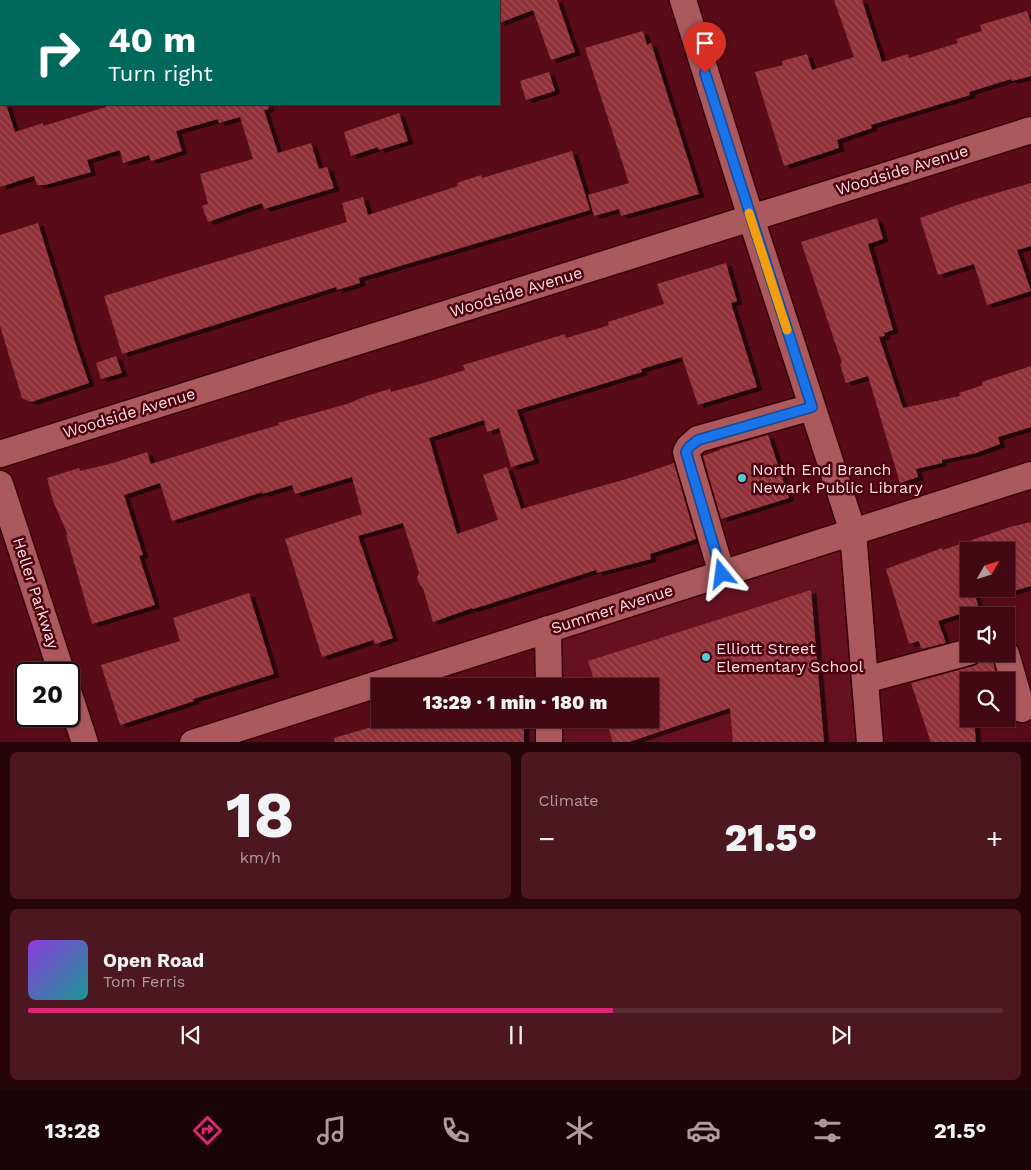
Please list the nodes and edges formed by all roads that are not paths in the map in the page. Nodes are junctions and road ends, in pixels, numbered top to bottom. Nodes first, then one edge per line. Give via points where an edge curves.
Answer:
1 (682, 0) edge
2 (1031, 130) edge
3 (751, 218) junction
4 (812, 407) junction
5 (0, 454) edge
6 (1031, 475) edge
7 (0, 484) edge
8 (853, 532) junction
9 (722, 574) junction
10 (548, 629) junction
11 (960, 654) edge
12 (58, 662) edge
13 (1008, 662) edge
14 (548, 678) edge
15 (865, 680) junction
16 (1022, 709) dead end
17 (80, 727) edge
18 (549, 728) edge
19 (206, 740) edge
20 (85, 742) edge
21 (549, 742) edge
22 (870, 742) edge

1 - 3 street
2 - 3 street, Woodside Avenue
3 - 4 street
3 - 5 street, Woodside Avenue
4 - 8 street
4 - 9 street via 698,440 686,452
6 - 8 street, Summer Avenue
7 - 12 street, Heller Parkway
8 - 9 street, Summer Avenue
8 - 15 street
9 - 10 street, Summer Avenue
10 - 14 street
10 - 19 street, Summer Avenue
11 - 15 street
13 - 16 street
15 - 22 street
17 - 20 street
18 - 21 street

